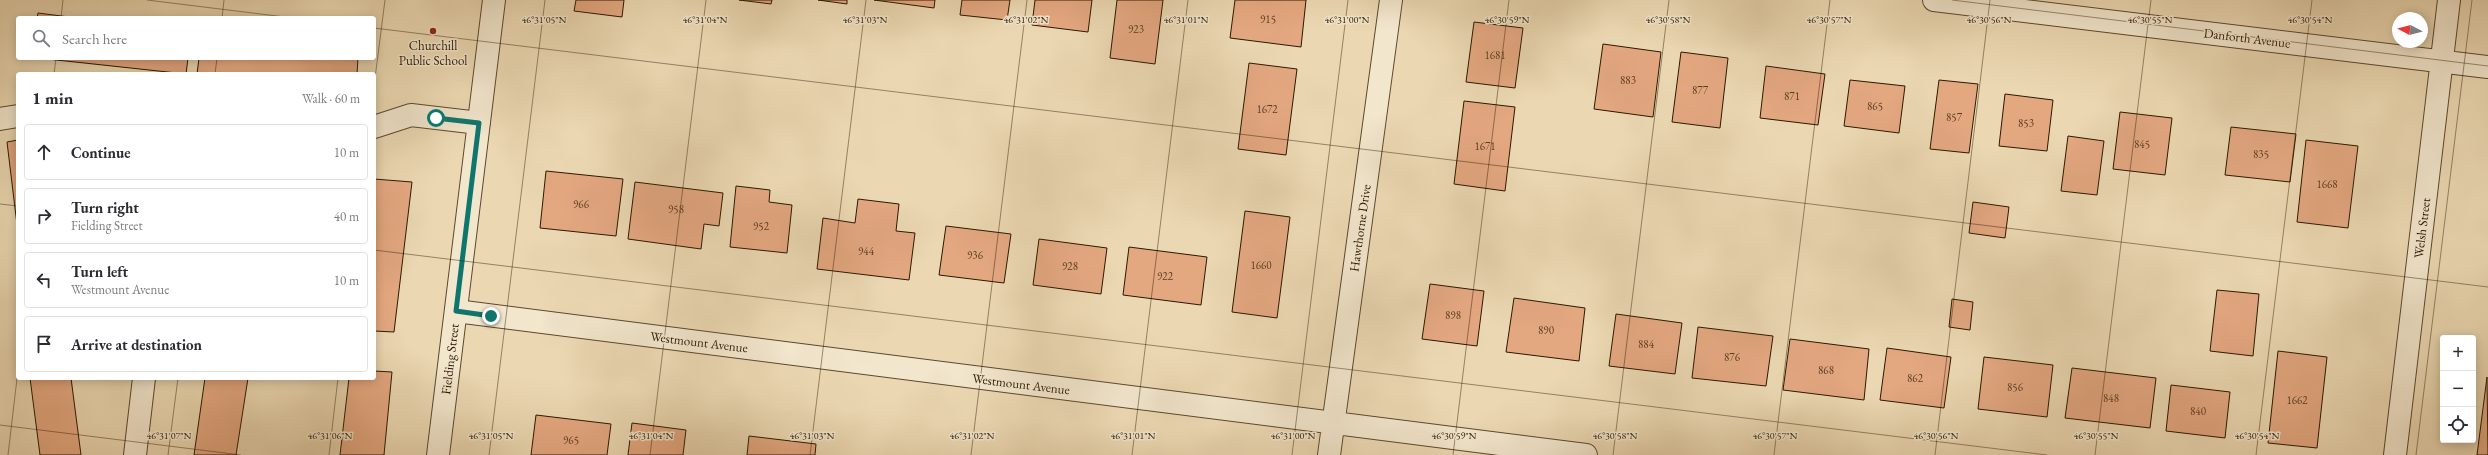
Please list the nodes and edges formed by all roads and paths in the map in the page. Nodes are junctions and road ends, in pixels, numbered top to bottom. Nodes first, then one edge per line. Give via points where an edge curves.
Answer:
1 (494, 0) edge
2 (1390, 0) edge
3 (1934, 0) edge
4 (2449, 0) edge
5 (2442, 61) junction
6 (2488, 67) edge
7 (16, 116) edge
8 (0, 119) edge
9 (479, 123) junction
10 (376, 127) edge
11 (456, 311) junction
12 (144, 380) edge
13 (1333, 424) junction
14 (135, 455) edge
15 (438, 455) edge
16 (1329, 455) edge
17 (1586, 455) edge
18 (2395, 455) edge

1 - 9 street, Fielding Street
2 - 13 street, Hawthorne Drive
3 - 5 street, Danforth Avenue
4 - 5 street, Welsh Street
5 - 6 street, Danforth Avenue
5 - 18 street, Welsh Street
7 - 8 street
9 - 10 street via 410,115
9 - 11 street, Fielding Street
11 - 13 street, Westmount Avenue
11 - 15 street, Fielding Street
12 - 14 street
13 - 16 street, Hawthorne Drive
13 - 17 street, Westmount Avenue

